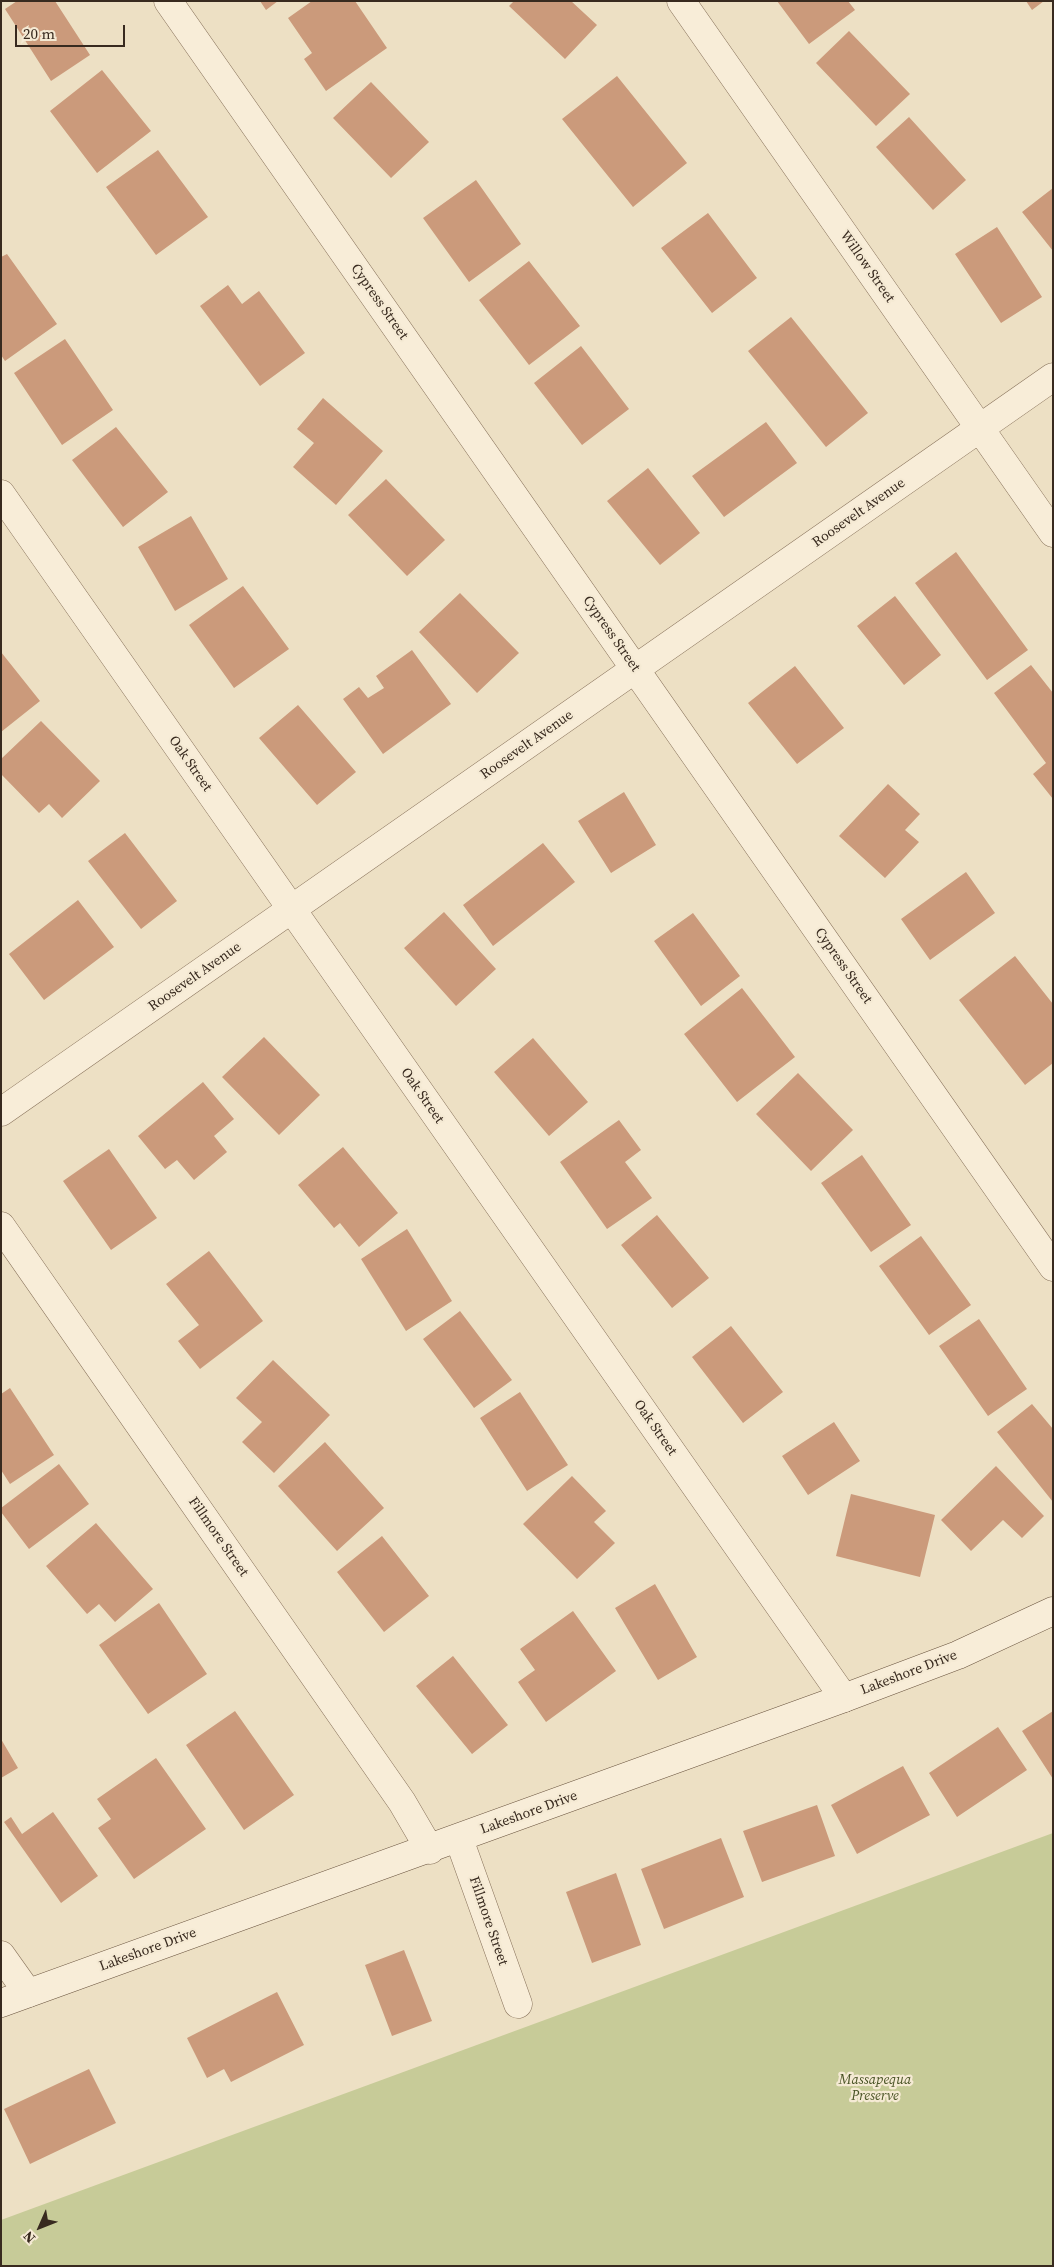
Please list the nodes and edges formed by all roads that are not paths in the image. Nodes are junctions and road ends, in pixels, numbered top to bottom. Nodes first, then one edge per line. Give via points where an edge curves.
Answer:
1 (168, 1) edge
2 (681, 1) edge
3 (1053, 377) edge
4 (980, 428) junction
5 (1, 494) edge
6 (1053, 532) edge
7 (636, 669) junction
8 (292, 909) junction
9 (1, 1112) edge
10 (1, 1226) edge
11 (1053, 1267) edge
12 (1053, 1612) edge
13 (844, 1698) junction
14 (459, 1839) junction
15 (430, 1850) junction
16 (1, 1955) edge
17 (28, 1993) junction
18 (1, 2003) edge
19 (518, 2004) dead end

1 - 7 street, Cypress Street
2 - 4 street, Willow Street
3 - 4 street, Roosevelt Avenue
4 - 6 street, Willow Street
4 - 7 street, Roosevelt Avenue
5 - 8 street, Oak Street
7 - 8 street, Roosevelt Avenue
7 - 11 street, Cypress Street
8 - 9 street, Roosevelt Avenue
8 - 13 street, Oak Street
10 - 15 street, Fillmore Street via 402,1802
12 - 13 street, Lakeshore Drive via 958,1655
13 - 14 street, Lakeshore Drive
14 - 15 street, Lakeshore Drive
14 - 19 street, Fillmore Street
15 - 17 street, Lakeshore Drive
16 - 17 street
17 - 18 street, Lakeshore Drive

